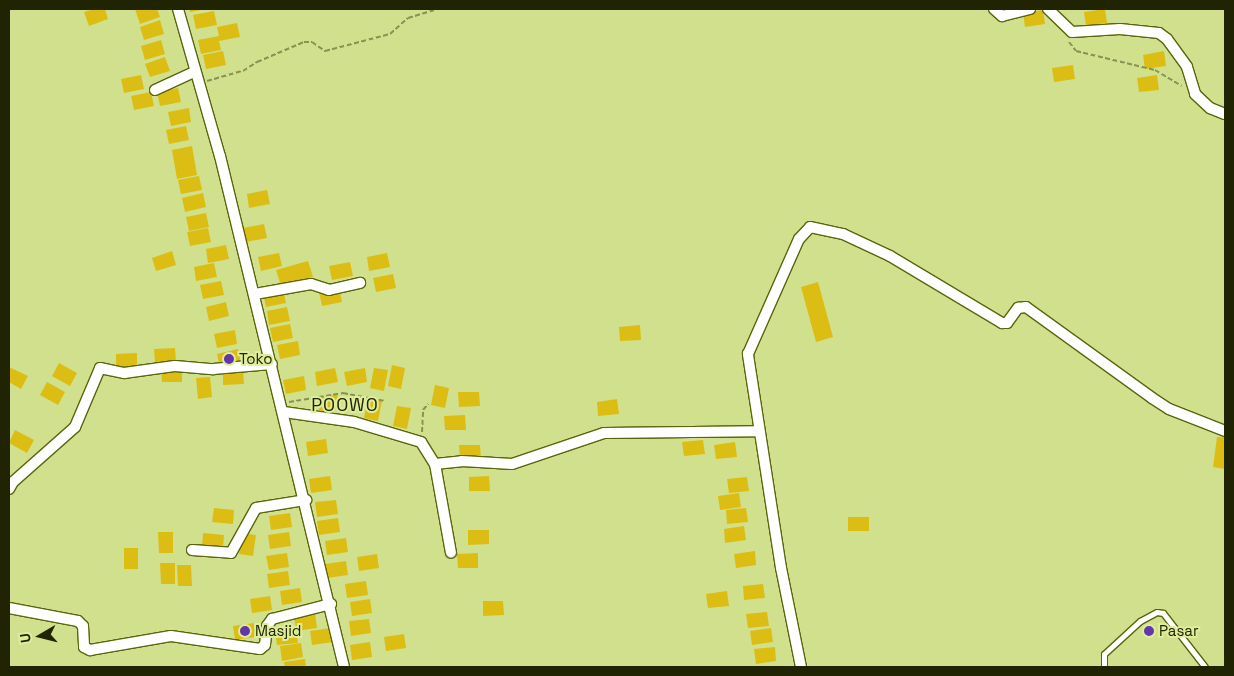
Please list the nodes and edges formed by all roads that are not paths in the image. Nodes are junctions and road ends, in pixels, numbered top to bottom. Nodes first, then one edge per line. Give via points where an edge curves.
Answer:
1 (178, 9) edge
2 (994, 9) edge
3 (1030, 9) edge
4 (1048, 9) edge
5 (194, 72) junction
6 (155, 90) dead end
7 (1225, 114) edge
8 (360, 283) dead end
9 (255, 294) junction
10 (272, 364) junction
11 (283, 408) junction
12 (757, 431) junction
13 (1225, 431) edge
14 (435, 464) junction
15 (9, 489) edge
16 (306, 500) junction
17 (192, 550) dead end
18 (450, 553) dead end
19 (331, 604) junction
20 (9, 608) edge
21 (344, 667) edge
22 (801, 667) edge
23 (1104, 667) edge
24 (1205, 667) edge

1 - 5 street
2 - 3 street via 1002,16
4 - 7 street via 1072,32 1120,29 1159,33 1187,68 1195,94 1210,108
5 - 6 street
5 - 9 street via 220,156
8 - 9 street via 329,290 310,284
9 - 10 street
10 - 11 street
10 - 15 street via 213,369 175,366 124,372 100,368 75,427
11 - 14 street via 354,422 421,442
11 - 16 street
12 - 13 street via 748,366 750,341 801,235 816,226 843,234 890,256 1002,323 1007,323 1018,308 1026,307 1158,402
12 - 14 street via 604,433 512,464 462,461
12 - 22 street
14 - 18 street
16 - 17 street via 256,508 231,553
16 - 19 street
19 - 20 street via 272,619 266,626 265,645 260,649 171,636 90,650 84,647 83,626 78,621
19 - 21 street
23 - 24 lane via 1104,654 1140,621 1157,612 1163,613

